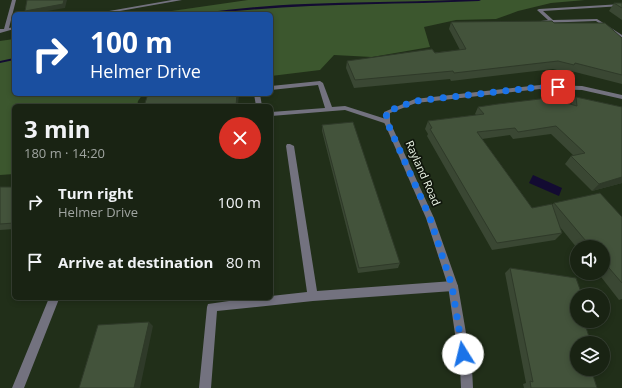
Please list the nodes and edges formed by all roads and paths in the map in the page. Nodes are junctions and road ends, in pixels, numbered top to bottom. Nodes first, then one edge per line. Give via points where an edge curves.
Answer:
1 (14, 0) edge
2 (180, 0) edge
3 (622, 5) edge
4 (581, 7) junction
5 (106, 12) edge
6 (586, 12) dead end
7 (592, 16) dead end
8 (597, 20) junction
9 (552, 21) junction
10 (538, 22) edge
11 (3, 30) edge
12 (622, 37) edge
13 (273, 88) edge
14 (622, 98) edge
15 (329, 109) junction
16 (273, 114) edge
17 (387, 122) junction
18 (290, 146) dead end
19 (452, 286) junction
20 (313, 296) junction
21 (54, 300) edge
22 (18, 388) edge
23 (205, 388) edge
24 (467, 388) edge

1 - 11 street
2 - 5 street
3 - 4 street
4 - 6 street
4 - 9 street via 539,10
7 - 8 street
8 - 9 street
8 - 12 street
9 - 10 street
13 - 15 street via 320,83
14 - 17 street via 575,88 540,87 415,101 386,112
15 - 16 street
15 - 17 street via 345,108
17 - 19 street, Rayland Road via 430,218
18 - 20 street
19 - 20 street
19 - 24 street, Rayland Road
20 - 23 street via 212,307
21 - 22 street

